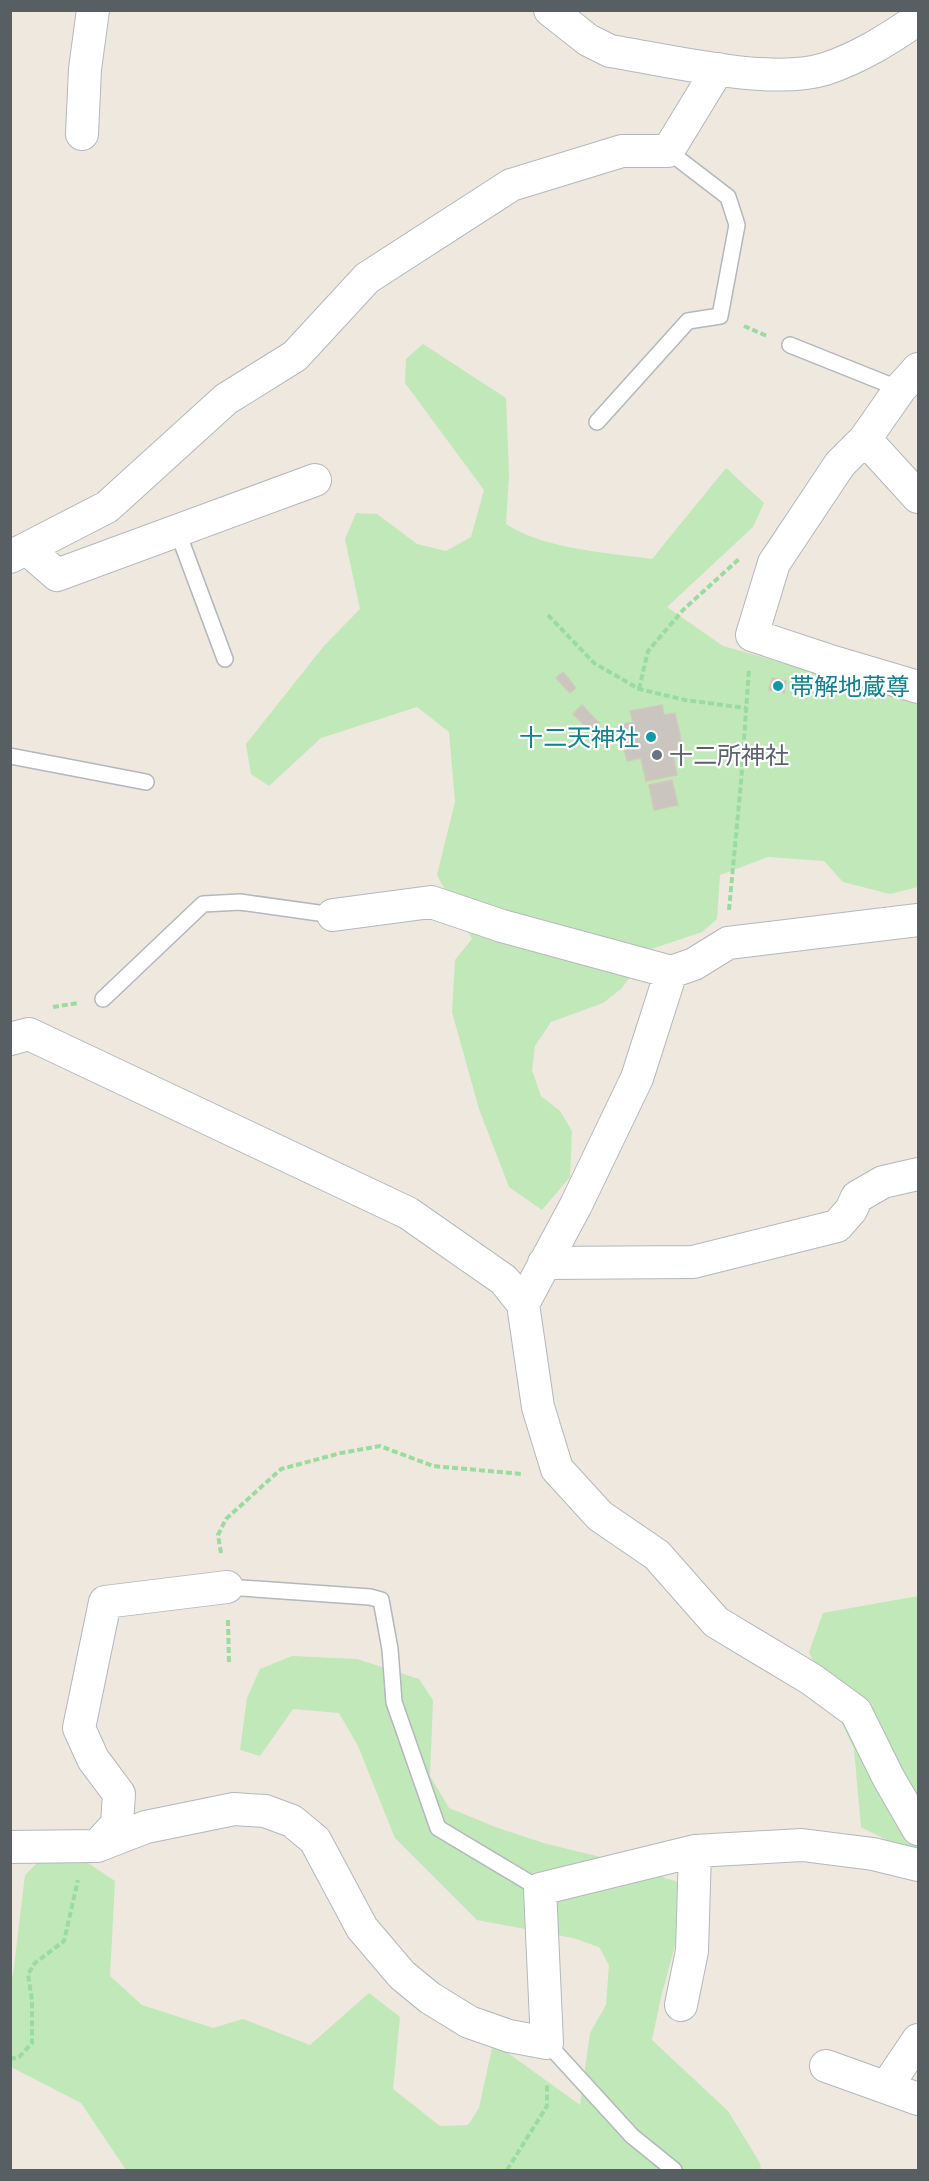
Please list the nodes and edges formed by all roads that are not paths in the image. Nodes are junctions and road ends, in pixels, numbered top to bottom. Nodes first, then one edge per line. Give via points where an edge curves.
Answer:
1 (93, 10) edge
2 (550, 10) edge
3 (915, 18) edge
4 (718, 69) junction
5 (82, 134) dead end
6 (668, 151) junction
7 (790, 345) road end
8 (909, 379) edge
9 (597, 422) dead end
10 (865, 439) junction
11 (315, 480) dead end
12 (918, 497) edge
13 (177, 530) junction
14 (19, 553) edge
15 (225, 658) dead end
16 (918, 687) edge
17 (10, 756) edge
18 (146, 782) dead end
19 (333, 915) joint
20 (918, 920) edge
21 (671, 972) junction
22 (102, 999) dead end
23 (10, 1039) edge
24 (918, 1174) edge
25 (544, 1263) junction
26 (523, 1304) junction
27 (227, 1587) joint
28 (918, 1828) edge
29 (92, 1846) junction
30 (10, 1847) edge
31 (695, 1851) junction
32 (918, 1865) edge
33 (540, 1889) junction
34 (681, 2005) dead end
35 (918, 2040) edge
36 (547, 2043) junction
37 (826, 2066) dead end
38 (887, 2086) junction
39 (918, 2099) edge
40 (674, 2170) edge

1 - 5 street
2 - 4 street via 588,40 610,51
3 - 4 street via 857,57 823,70 767,75
4 - 6 street
6 - 9 lane via 728,197 737,225 720,316 688,321
6 - 14 street via 622,151 510,185 367,278 295,356 226,399 107,507
7 - 8 lane
8 - 10 street
10 - 12 street
10 - 16 street via 840,464 774,563 752,635
11 - 13 street
13 - 14 street via 57,575
13 - 15 lane
17 - 18 lane
19 - 21 street via 431,902 502,926
19 - 22 lane via 240,902 203,904
20 - 21 street via 728,943 694,964
21 - 25 street via 637,1078
23 - 26 street via 29,1034 408,1213 504,1280
24 - 25 street via 883,1182 857,1197 837,1226 693,1262
25 - 26 street
26 - 28 street via 538,1407 557,1469 600,1516 657,1555 716,1622 811,1679 856,1712
27 - 29 street via 105,1602 79,1728 93,1759 119,1794 117,1824
27 - 33 lane via 381,1600 394,1702 438,1828
29 - 30 street
29 - 36 street via 146,1827 234,1809 265,1811 292,1821 315,1840 362,1928 402,1976 469,2022 509,2036
31 - 32 street via 801,1845 873,1854
31 - 33 street
31 - 34 street via 692,1951
33 - 36 street
35 - 38 street
36 - 40 lane via 632,2136
37 - 38 street
38 - 39 street

